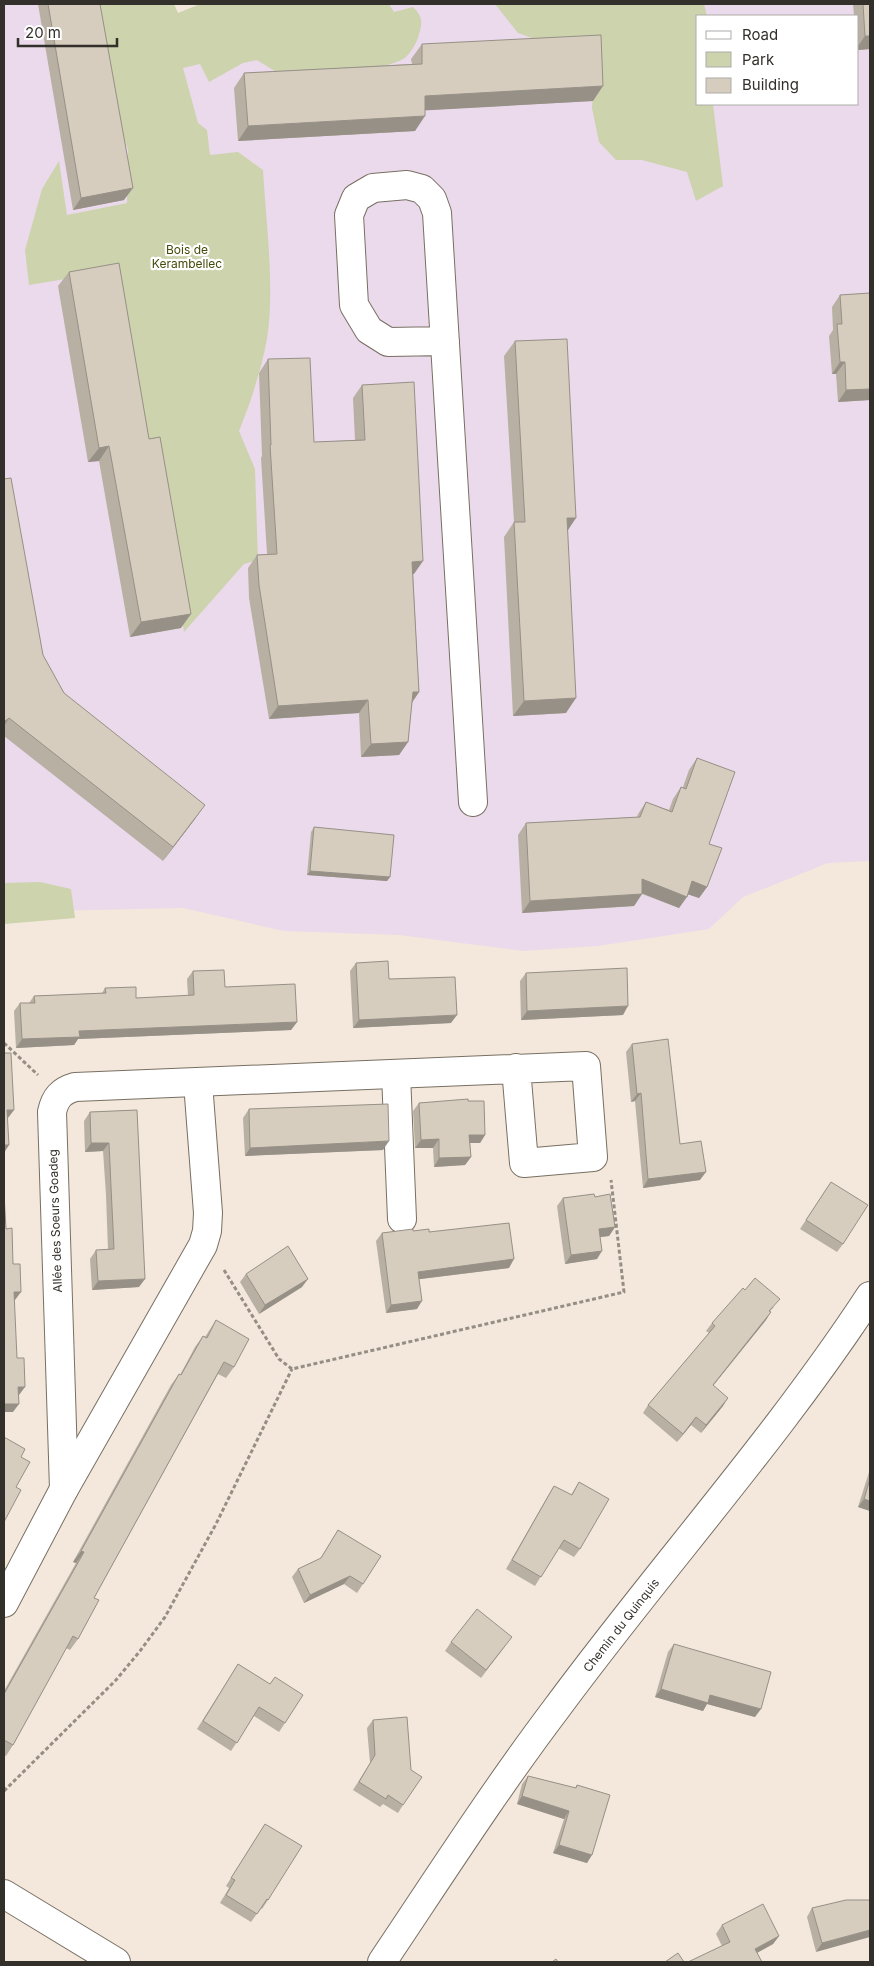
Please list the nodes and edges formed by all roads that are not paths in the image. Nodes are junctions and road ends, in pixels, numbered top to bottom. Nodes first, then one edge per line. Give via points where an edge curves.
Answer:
1 (445, 341) junction
2 (472, 802) dead end
3 (516, 1068) junction
4 (396, 1074) junction
5 (198, 1082) junction
6 (402, 1219) dead end
7 (870, 1296) edge
8 (64, 1489) junction
9 (4, 1603) edge
10 (4, 1894) edge
11 (116, 1962) edge
12 (382, 1962) edge

1 - 1 street via 437,213 432,199 422,189 407,185 373,188 356,198 349,215 354,305 369,330 388,342
1 - 2 street
3 - 3 street via 586,1066 593,1157 524,1163
3 - 4 street
4 - 5 street
4 - 6 street
5 - 8 street, Allée des Soeurs Goadeg via 207,1231
5 - 8 street, Allée des Soeurs Goadeg via 75,1087 66,1090 54,1102
7 - 12 street, Chemin du Quinquis via 824,1366 757,1456 610,1638 516,1762
8 - 9 street, Allée des Soeurs Goadeg
10 - 11 street

